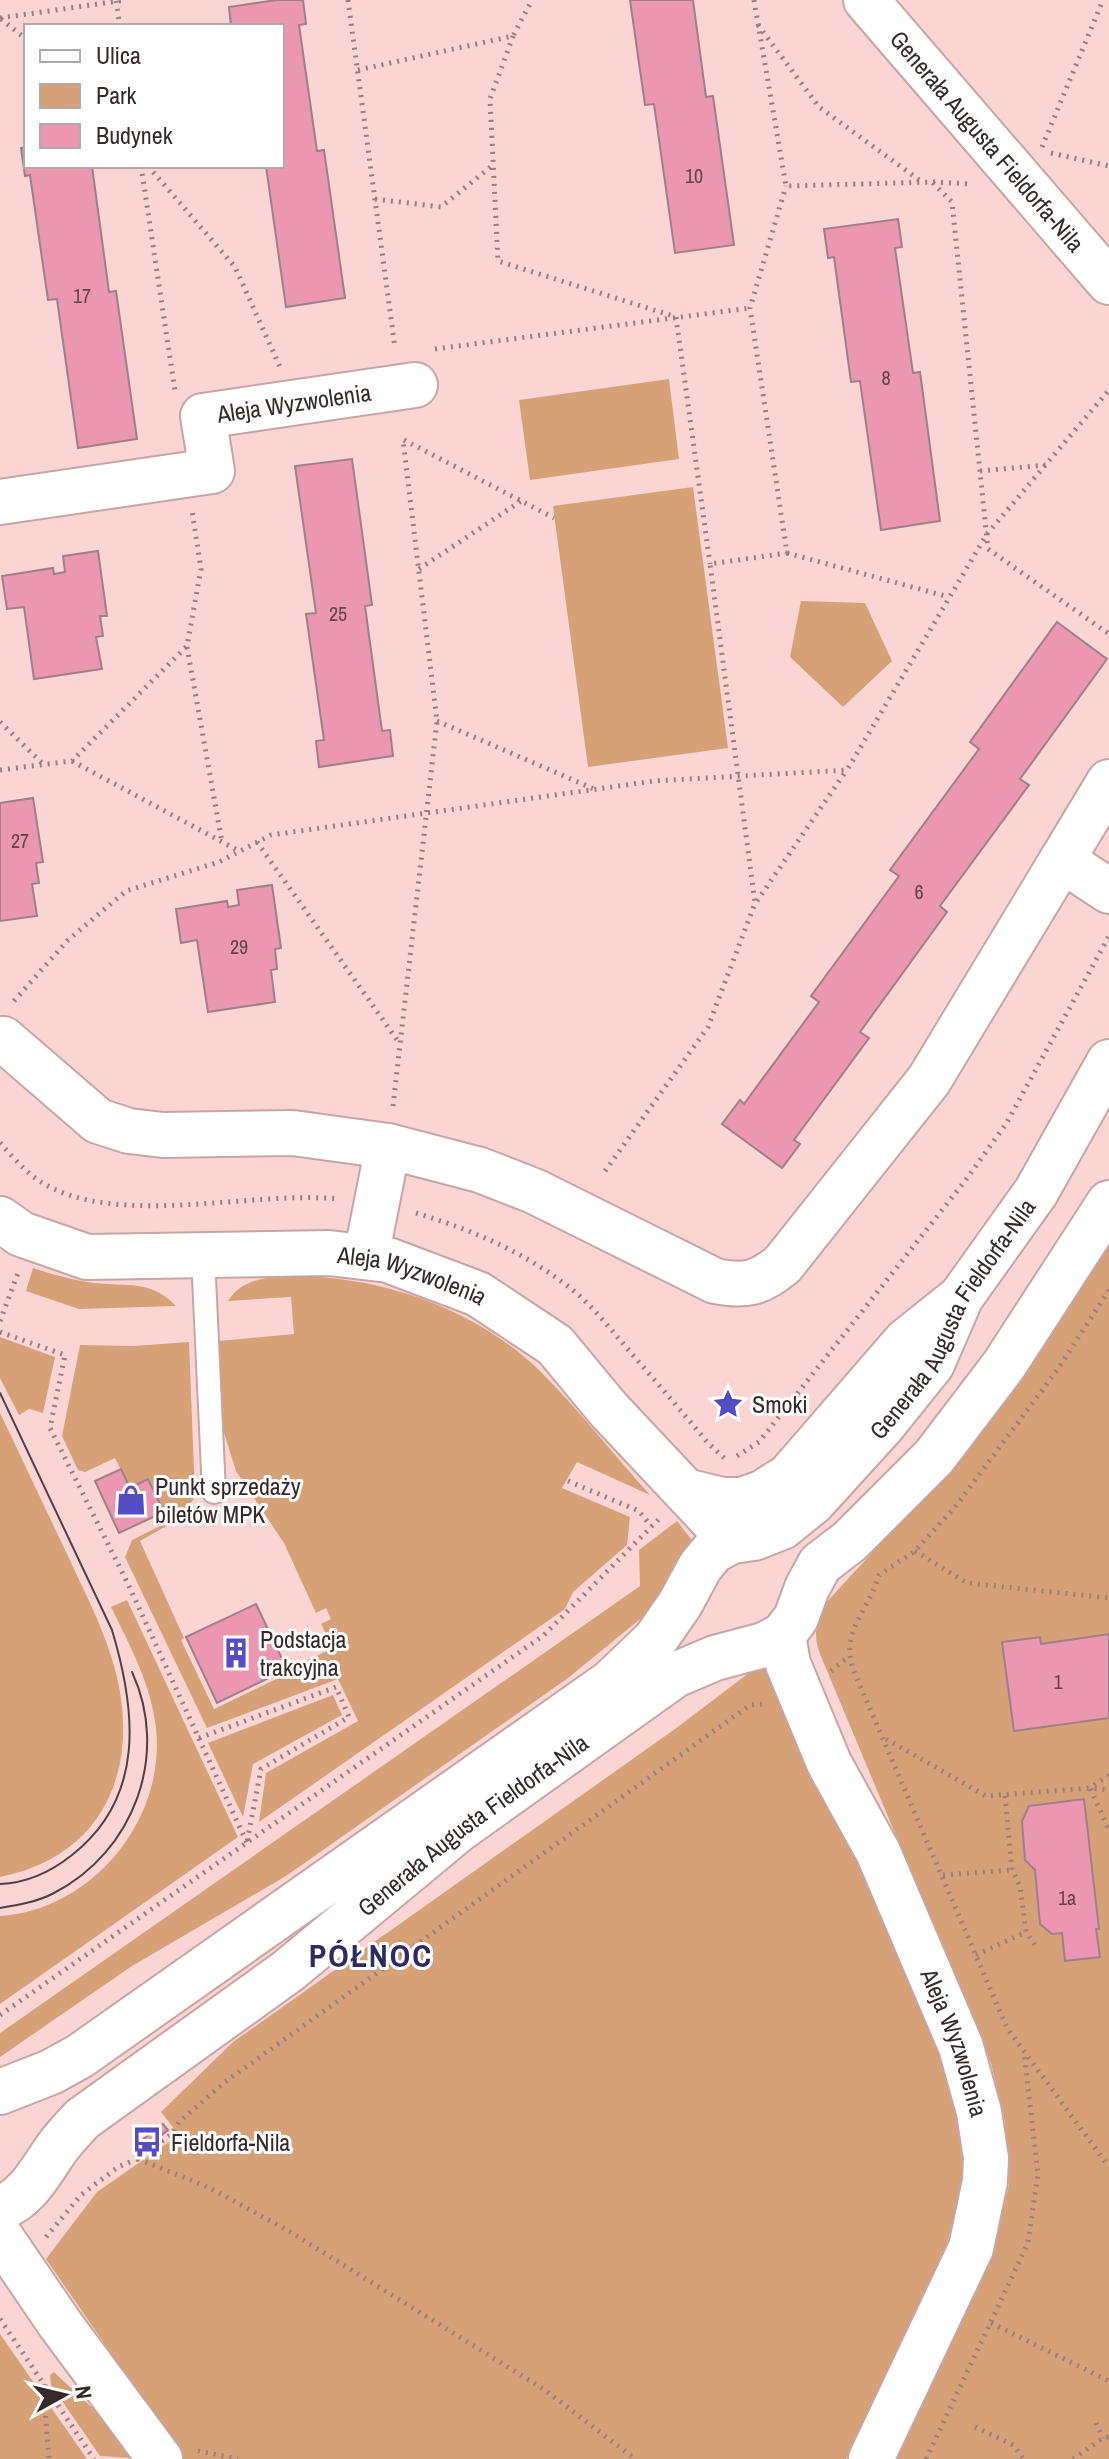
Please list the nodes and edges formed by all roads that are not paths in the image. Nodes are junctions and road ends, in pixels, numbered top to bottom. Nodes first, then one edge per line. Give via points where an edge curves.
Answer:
1 (866, 0) edge
2 (1109, 282) edge
3 (413, 363) road end
4 (0, 502) edge
5 (1109, 782) edge
6 (1062, 860) junction
7 (1109, 891) edge
8 (6, 1022) road end
9 (1109, 1062) edge
10 (390, 1130) junction
11 (1109, 1203) edge
12 (0, 1219) edge
13 (203, 1256) junction
14 (366, 1257) junction
15 (961, 1297) junction
16 (214, 1492) dead end
17 (678, 1502) junction
18 (743, 1539) junction
19 (807, 1588) junction
20 (783, 1635) junction
21 (0, 2092) edge
22 (0, 2208) edge
23 (18, 2241) edge
24 (160, 2459) edge
25 (871, 2459) edge

1 - 2 main road, Generała Augusta Fieldorfa-Nila
3 - 4 main road, Aleja Wyzwolenia via 203,416 212,471
5 - 6 main road
6 - 7 main road
6 - 10 main road via 929,1080 783,1264 766,1278 739,1286 715,1281 534,1191
8 - 10 main road via 98,1121 129,1131 163,1135
9 - 15 main road, Generała Augusta Fieldorfa-Nila via 1036,1192
10 - 14 main road
11 - 19 main road via 1004,1365 934,1457 820,1564
12 - 13 main road, Aleja Wyzwolenia via 21,1234 87,1257
13 - 14 main road, Aleja Wyzwolenia
13 - 16 lane
14 - 17 main road, Aleja Wyzwolenia via 388,1260 478,1294 555,1345
15 - 17 main road via 906,1341 789,1476 742,1500
15 - 18 main road, Generała Augusta Fieldorfa-Nila via 932,1364 883,1425 813,1502 782,1527
17 - 18 main road, Aleja Wyzwolenia
18 - 19 main road via 774,1544 790,1558
18 - 21 main road, Generała Augusta Fieldorfa-Nila via 713,1551 655,1640 611,1682 80,2056
19 - 20 main road
20 - 22 main road, Generała Augusta Fieldorfa-Nila via 675,1675 458,1830 288,1971 82,2119 30,2188
20 - 25 main road, Aleja Wyzwolenia via 788,1664 829,1763 878,1852 961,2047 984,2146 985,2181 971,2248
23 - 24 main road via 60,2324

